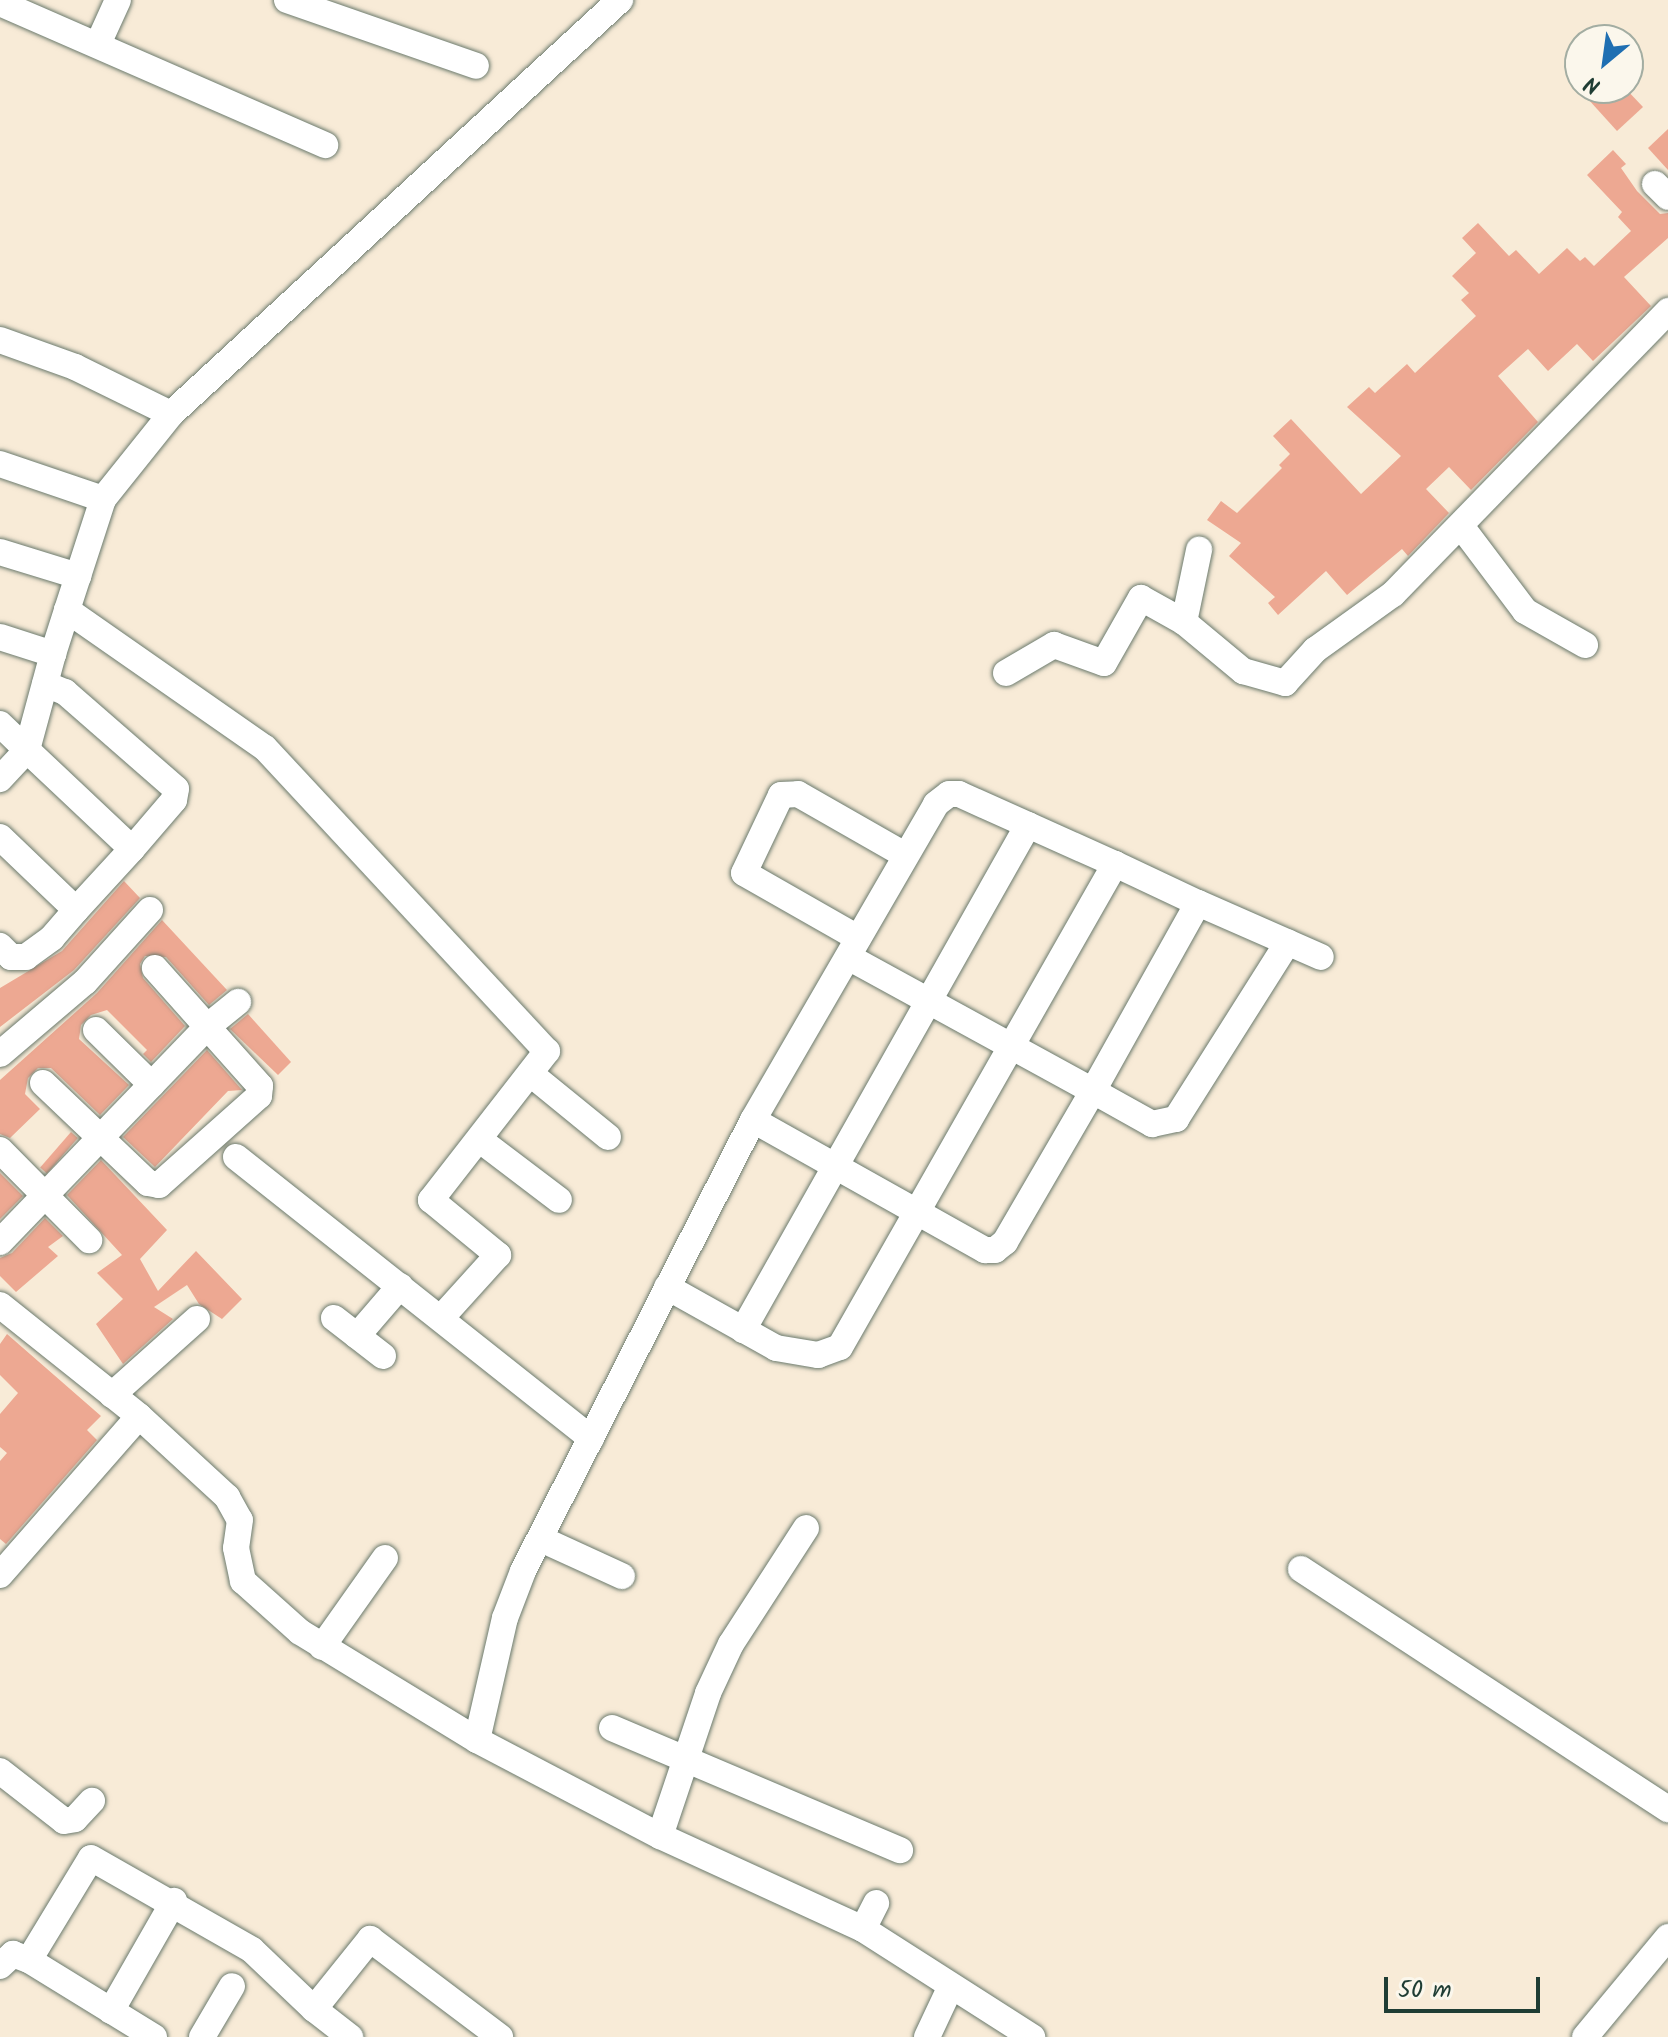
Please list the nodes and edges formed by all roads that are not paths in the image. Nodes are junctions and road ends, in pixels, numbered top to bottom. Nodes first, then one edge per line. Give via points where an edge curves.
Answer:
1 (118, 0) edge
2 (287, 0) edge
3 (620, 0) edge
4 (0, 3) edge
5 (34, 8) edge
6 (98, 44) junction
7 (476, 66) dead end
8 (325, 145) dead end
9 (1668, 311) edge
10 (0, 340) edge
11 (171, 414) junction
12 (0, 464) edge
13 (103, 499) junction
14 (1461, 526) junction
15 (1199, 550) dead end
16 (0, 552) edge
17 (78, 576) junction
18 (67, 610) junction
19 (1184, 622) junction
20 (0, 637) edge
21 (1585, 645) dead end
22 (53, 654) junction
23 (1006, 673) dead end
24 (45, 684) junction
25 (0, 724) edge
26 (27, 750) junction
27 (0, 779) edge
28 (1028, 825) junction
29 (0, 837) edge
30 (132, 849) junction
31 (905, 855) junction
32 (1115, 864) junction
33 (1198, 903) junction
34 (76, 910) junction
35 (150, 910) dead end
36 (1288, 942) junction
37 (0, 946) edge
38 (853, 948) junction
39 (1321, 957) dead end
40 (155, 968) dead end
41 (930, 999) junction
42 (238, 1002) dead end
43 (207, 1027) junction
44 (96, 1030) dead end
45 (1012, 1044) junction
46 (0, 1054) edge
47 (532, 1075) junction
48 (43, 1083) dead end
49 (152, 1085) junction
50 (1093, 1091) junction
51 (753, 1120) junction
52 (608, 1137) dead end
53 (101, 1138) junction
54 (480, 1140) junction
55 (0, 1150) edge
56 (236, 1157) dead end
57 (834, 1166) junction
58 (45, 1195) junction
59 (559, 1200) dead end
60 (917, 1211) junction
61 (89, 1240) dead end
62 (0, 1242) edge
63 (400, 1286) junction
64 (667, 1287) junction
65 (0, 1305) edge
66 (334, 1318) dead end
67 (441, 1318) junction
68 (197, 1319) dead end
69 (743, 1330) junction
70 (357, 1336) junction
71 (383, 1356) dead end
72 (112, 1395) junction
73 (139, 1416) junction
74 (591, 1438) junction
75 (806, 1528) dead end
76 (541, 1539) junction
77 (385, 1558) dead end
78 (1301, 1569) dead end
79 (0, 1575) edge
80 (622, 1576) dead end
81 (322, 1647) junction
82 (612, 1728) dead end
83 (477, 1740) junction
84 (688, 1763) junction
85 (0, 1771) edge
86 (92, 1801) dead end
87 (1668, 1809) edge
88 (660, 1836) junction
89 (900, 1850) dead end
90 (174, 1901) junction
91 (876, 1903) dead end
92 (863, 1929) junction
93 (1668, 1937) edge
94 (29, 1960) junction
95 (0, 1966) edge
96 (232, 1986) dead end
97 (951, 1986) junction
98 (314, 2009) junction
99 (111, 2011) junction
100 (1587, 2036) edge
101 (154, 2037) edge
102 (202, 2037) edge
103 (350, 2037) edge
104 (500, 2037) edge
105 (927, 2037) edge
106 (1032, 2037) edge

1 - 6 street
2 - 7 street
3 - 11 street
4 - 5 street
5 - 6 street
6 - 8 street
9 - 14 street
10 - 11 street via 75,367
11 - 13 street
12 - 13 street
13 - 17 street
14 - 19 street via 1393,594 1315,650 1285,683 1243,671
14 - 21 street via 1525,611
15 - 19 street
16 - 17 street
17 - 18 street
18 - 22 street
18 - 47 street via 265,748 547,1051
19 - 23 street via 1141,598 1104,663 1054,645
20 - 22 street
22 - 24 street
24 - 26 street
24 - 30 street via 65,692 176,789 174,800
25 - 26 street
26 - 27 street
26 - 30 street
28 - 31 street via 949,794 936,804
28 - 32 street
28 - 41 street
29 - 34 street
30 - 34 street
31 - 38 street
31 - 38 street via 798,794 781,795 744,873
32 - 33 street
32 - 45 street
33 - 36 street
33 - 50 street
34 - 37 street via 26,957 11,957
35 - 46 street via 85,982
36 - 39 street
36 - 50 street via 1176,1119 1152,1124
38 - 41 street
38 - 51 street
40 - 43 street
41 - 45 street
41 - 57 street
42 - 43 street
43 - 49 street
43 - 53 street via 260,1086 259,1096 159,1185 148,1183
44 - 49 street
45 - 50 street
45 - 60 street
47 - 52 street
47 - 54 street
48 - 53 street
49 - 53 street
50 - 60 street via 1005,1242 995,1250 985,1250
51 - 57 street
51 - 64 street
53 - 58 street
54 - 59 street
54 - 67 street via 431,1200 498,1255
55 - 58 street
56 - 63 street
57 - 60 street
57 - 69 street
58 - 61 street
58 - 62 street
60 - 69 street via 840,1347 818,1355 797,1354
63 - 67 street
63 - 70 street
64 - 69 street
64 - 74 street
65 - 72 street
66 - 70 street
67 - 74 street
68 - 72 street
70 - 71 street
72 - 73 street
73 - 79 street
73 - 81 street via 237,1510 243,1581
74 - 76 street
75 - 84 street via 731,1644 708,1693
76 - 80 street
76 - 83 street via 505,1618
77 - 81 street
78 - 87 street
81 - 83 street
82 - 84 street
83 - 88 street
84 - 88 street
84 - 89 street
85 - 86 street via 64,1821 75,1819
88 - 92 street
90 - 94 street via 91,1858
90 - 98 street via 252,1950
90 - 99 street
91 - 92 street
92 - 97 street
93 - 100 street
94 - 95 street via 13,1954
94 - 99 street
96 - 102 street
97 - 105 street
97 - 106 street
98 - 103 street
98 - 104 street via 370,1939
99 - 101 street

